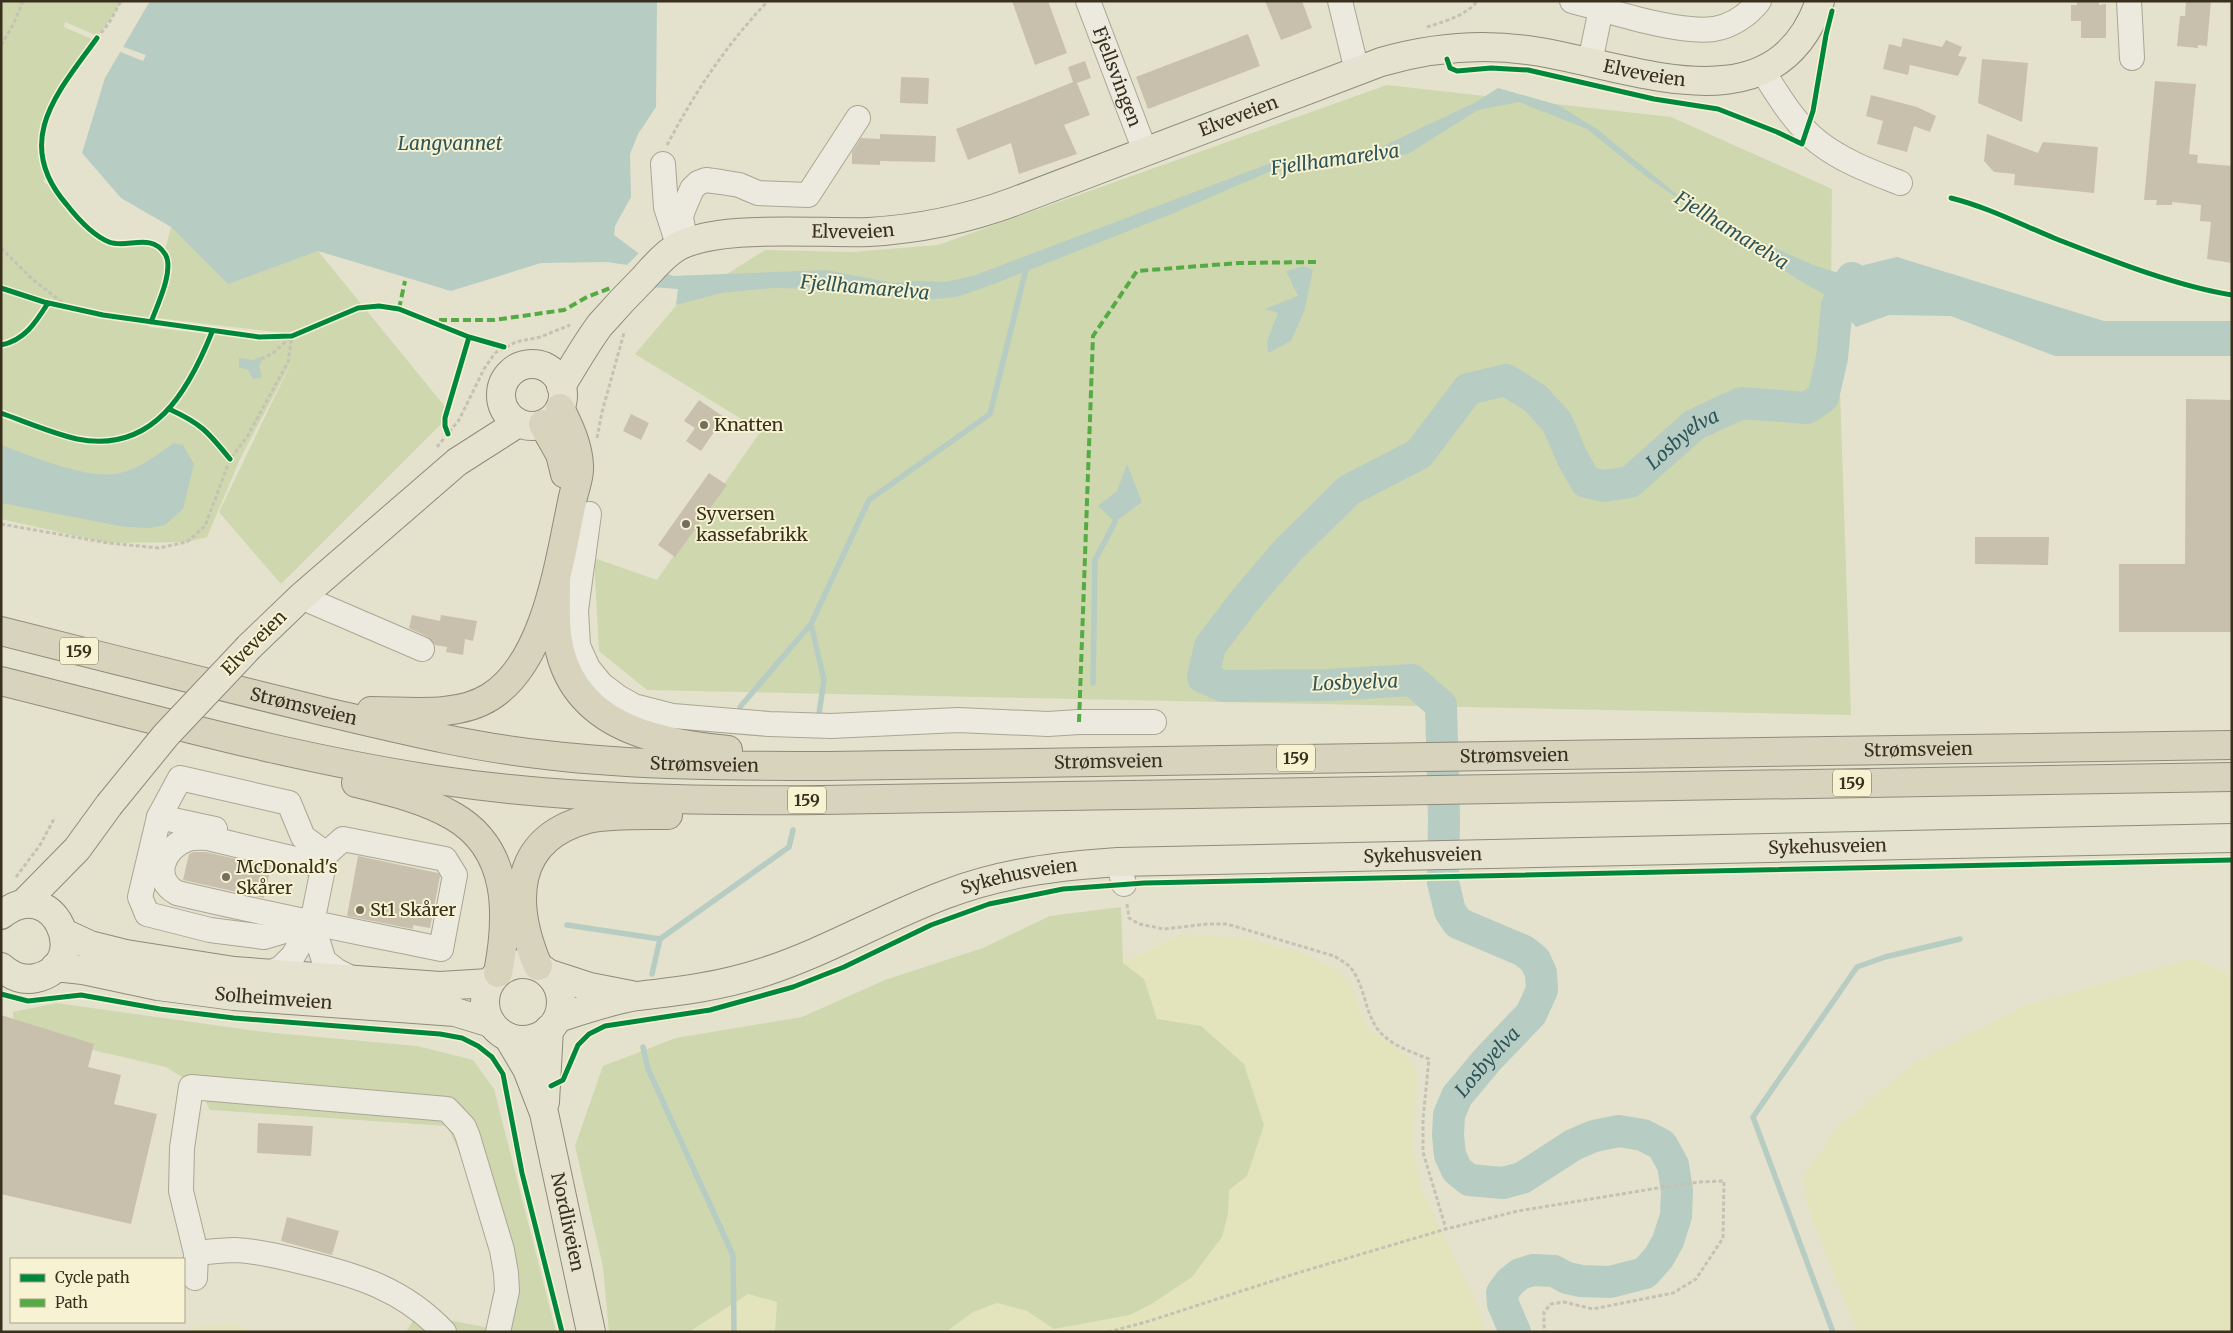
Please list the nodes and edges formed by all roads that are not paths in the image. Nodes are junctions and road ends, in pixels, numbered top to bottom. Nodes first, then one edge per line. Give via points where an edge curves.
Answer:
1 (1088, 1) edge
2 (1340, 1) edge
3 (1572, 1) edge
4 (1759, 1) edge
5 (1820, 1) edge
6 (2129, 1) edge
7 (1601, 9) junction
8 (2132, 58) dead end
9 (1590, 62) junction
10 (1762, 70) junction
11 (1357, 71) junction
12 (858, 118) dead end
13 (1145, 151) junction
14 (663, 164) road end
15 (1900, 183) dead end
16 (676, 249) junction
17 (599, 327) junction
18 (540, 366) junction
19 (501, 400) junction
20 (545, 410) junction
21 (445, 457) junction
22 (580, 508) junction
23 (556, 581) junction
24 (301, 597) junction
25 (1, 631) edge
26 (422, 649) dead end
27 (8, 682) edge
28 (320, 710) junction
29 (1154, 722) dead end
30 (2232, 741) edge
31 (2232, 745) edge
32 (2100, 747) junction
33 (1184, 760) junction
34 (2232, 777) edge
35 (1298, 792) junction
36 (159, 817) junction
37 (2232, 838) edge
38 (77, 849) junction
39 (325, 860) junction
40 (8, 906) edge
41 (312, 923) junction
42 (60, 924) junction
43 (1, 967) edge
44 (55, 967) junction
45 (544, 970) junction
46 (266, 974) junction
47 (493, 978) junction
48 (357, 981) junction
49 (636, 996) junction
50 (554, 1024) junction
51 (500, 1030) junction
52 (544, 1113) junction
53 (196, 1253) junction
54 (195, 1278) dead end
55 (444, 1332) edge
56 (498, 1332) edge
57 (591, 1332) edge

1 - 13 street, Fjellsvingen
2 - 11 street
3 - 7 street
4 - 7 street via 1732,24 1714,29 1682,29
5 - 10 main road, Elveveien via 1807,29 1784,56
6 - 8 street
7 - 9 street
9 - 10 main road, Elveveien via 1666,78 1706,82 1738,79
9 - 11 main road, Elveveien via 1533,50 1472,48 1413,53
10 - 15 street via 1788,109 1817,141 1857,165
11 - 13 main road, Elveveien
12 - 16 street via 808,195 758,193 739,185 706,180 698,183 683,210
13 - 16 main road, Elveveien via 995,209 935,224 870,232 711,236
14 - 16 street via 668,219
16 - 17 main road, Elveveien via 632,290
17 - 18 main road, Elveveien
17 - 20 main road, Elveveien
18 - 19 main road, Elveveien via 523,366 508,375
18 - 20 main road via 556,377
19 - 20 main road via 507,413
19 - 21 main road, Elveveien
20 - 21 main road, Elveveien
20 - 22 highway
21 - 24 main road, Elveveien
22 - 23 highway
22 - 29 street via 576,610 578,646 588,668 601,684 634,706 673,716 822,726 958,720 1048,724
23 - 28 highway via 531,650 513,678 489,698 440,711
23 - 33 highway via 557,635 571,678 592,706 606,717 626,729 654,739 744,752
24 - 26 street
24 - 38 main road, Elveveien, bridge via 248,647 146,758
25 - 28 highway, Strømsveien / 159
27 - 35 highway, Strømsveien / 159 via 317,759 439,780 543,792 739,800
27 - 47 highway via 127,727 390,791 454,816 480,838 500,880 505,925
28 - 33 highway, Strømsveien / 159 via 490,747 545,755 653,763 829,766
30 - 32 highway
31 - 32 highway, Strømsveien / 159
32 - 33 highway, Strømsveien / 159
34 - 35 highway, Strømsveien / 159
35 - 45 highway via 1102,809 656,815 589,819 570,825 547,839 524,871 523,913 529,941
36 - 39 street
36 - 39 street via 180,778 289,803 303,837
36 - 41 street via 140,897 147,914 210,930 264,937
37 - 49 main road, Sykehusveien via 1414,855 1121,873 1060,866 987,881 944,895 821,951 762,973 697,990
38 - 40 main road, Elveveien
38 - 42 main road, Elveveien via 61,893
39 - 41 street
39 - 41 street via 198,838 188,839 170,849 162,867 166,884 177,893
39 - 41 street via 343,839 445,859 455,876 441,949
40 - 42 main road, Solheimveien via 40,906
41 - 46 street via 293,956 281,968
41 - 48 street via 324,961
42 - 44 main road, Elveveien via 64,951
42 - 46 main road, Solheimveien via 90,945 126,954
43 - 44 main road via 14,976 31,979
44 - 51 main road, Solheimveien via 217,994 455,1012
45 - 47 main road via 517,964
45 - 49 main road, Sykehusveien via 590,987
45 - 50 main road via 560,990 561,1009
46 - 48 main road, Solheimveien
47 - 48 main road, Solheimveien via 447,986
47 - 51 main road via 485,999 487,1016
49 - 50 main road, Sykehusveien
50 - 51 main road via 526,1040
50 - 52 main road, Nordliveien
51 - 52 main road, Nordliveien via 527,1070
52 - 57 main road, Nordliveien
53 - 54 street
53 - 55 street via 234,1250 270,1254 339,1271 384,1287 411,1302
53 - 56 street via 181,1191 182,1148 191,1087 448,1109 464,1127 468,1137 502,1250 507,1291

